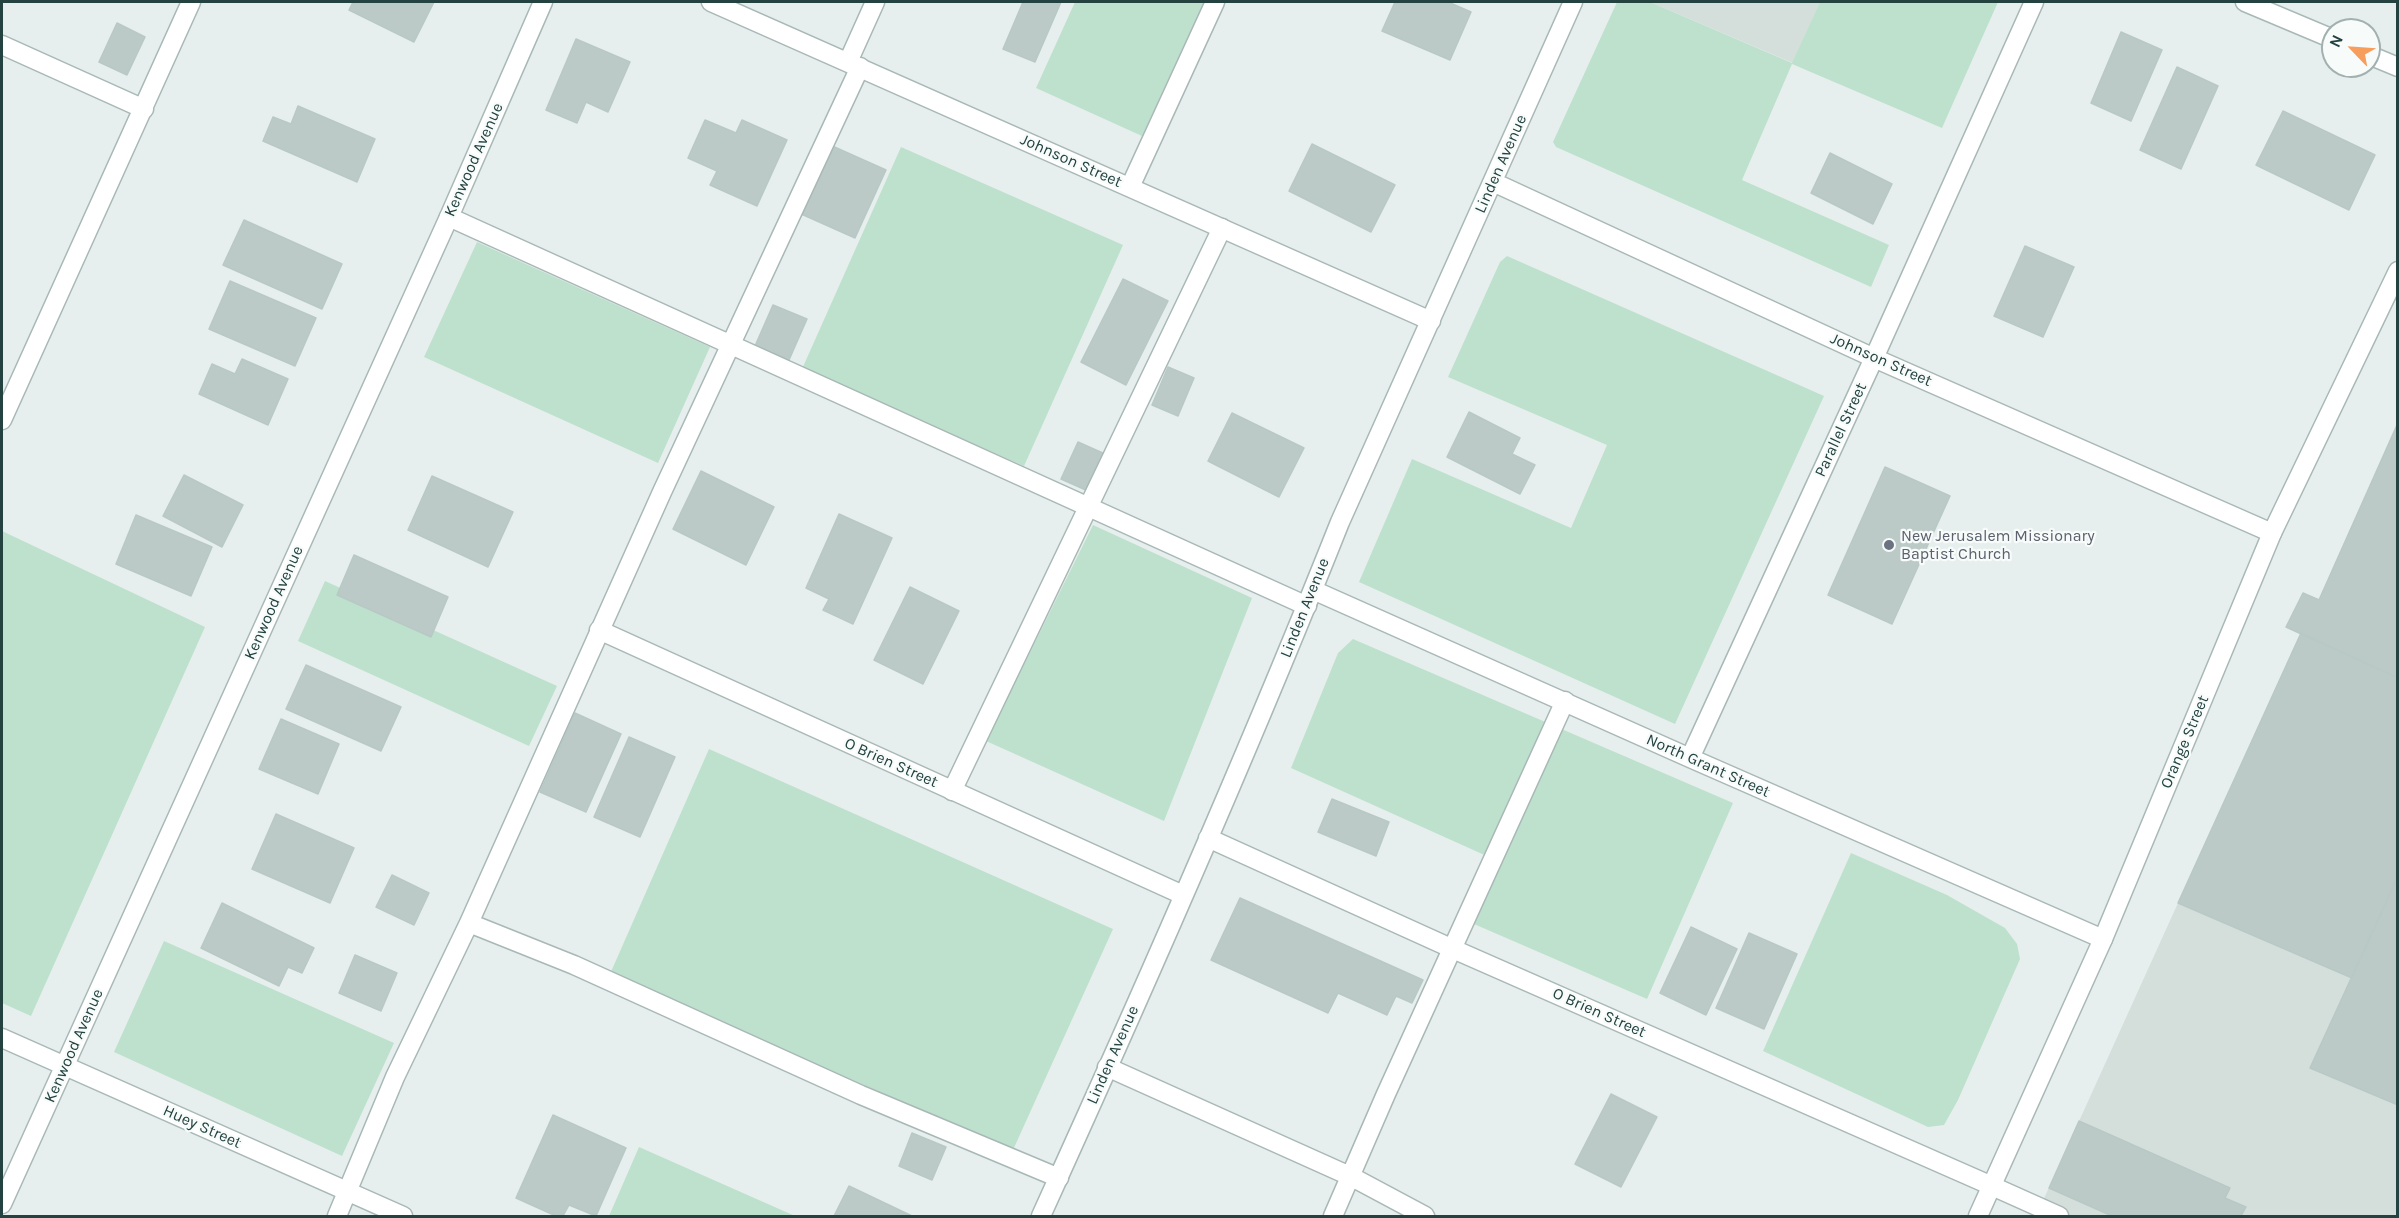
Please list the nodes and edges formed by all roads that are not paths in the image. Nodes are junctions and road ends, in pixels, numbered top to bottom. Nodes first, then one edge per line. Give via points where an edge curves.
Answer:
1 (191, 2) edge
2 (543, 2) edge
3 (711, 2) edge
4 (875, 2) edge
5 (1215, 2) edge
6 (1573, 2) edge
7 (2034, 2) edge
8 (2245, 2) edge
9 (2321, 34) edge
10 (2, 45) edge
11 (2381, 60) edge
12 (854, 65) junction
13 (2397, 67) edge
14 (144, 109) junction
15 (1493, 182) junction
16 (1130, 187) junction
17 (449, 217) junction
18 (1222, 228) junction
19 (2397, 271) edge
20 (1431, 321) junction
21 (730, 345) junction
22 (1874, 358) junction
23 (2, 420) edge
24 (1090, 507) junction
25 (2272, 533) junction
26 (1310, 598) junction
27 (599, 630) junction
28 (1565, 701) junction
29 (1690, 758) junction
30 (952, 791) junction
31 (1208, 838) junction
32 (1183, 895) junction
33 (469, 923) junction
34 (2103, 939) junction
35 (1453, 949) junction
36 (2, 1038) edge
37 (64, 1066) junction
38 (1107, 1067) junction
39 (1352, 1177) junction
40 (1059, 1178) junction
41 (1992, 1186) junction
42 (348, 1192) junction
43 (2, 1204) edge
44 (337, 1216) edge
45 (403, 1216) edge
46 (1041, 1216) edge
47 (1333, 1216) edge
48 (1425, 1216) edge
49 (1978, 1216) edge
50 (2060, 1216) edge

1 - 14 street
2 - 17 street, Kenwood Avenue
3 - 12 street, Johnson Street
4 - 12 street
5 - 16 street
6 - 15 street, Linden Avenue
7 - 22 street, Parallel Street
8 - 9 street
10 - 14 street
11 - 13 street
12 - 16 street, Johnson Street
12 - 21 street
14 - 23 street
15 - 20 street, Linden Avenue
15 - 22 street, Johnson Street
16 - 18 street, Johnson Street
17 - 21 street, North Grant Street
17 - 37 street, Kenwood Avenue
18 - 20 street, Johnson Street
18 - 24 street
19 - 25 street, Orange Street
20 - 26 street, Linden Avenue
21 - 24 street, North Grant Street
21 - 27 street
22 - 25 street, Johnson Street
22 - 29 street, Parallel Street
24 - 26 street, North Grant Street
24 - 30 street
25 - 34 street, Orange Street
26 - 28 street, North Grant Street
26 - 31 street, Linden Avenue
27 - 30 street, O Brien Street
27 - 33 street
28 - 29 street, North Grant Street
28 - 35 street
29 - 34 street, North Grant Street
30 - 32 street, O Brien Street
31 - 32 street, Linden Avenue
31 - 35 street, O Brien Street
32 - 38 street, Linden Avenue
33 - 40 street via 574,965 861,1095
33 - 42 street via 395,1077
34 - 41 street, Orange Street
35 - 39 street
35 - 41 street, O Brien Street
36 - 37 street, Huey Street
37 - 42 street, Huey Street
37 - 43 street, Kenwood Avenue
38 - 39 street
38 - 40 street, Linden Avenue
39 - 47 street
39 - 48 street
40 - 46 street, Linden Avenue
41 - 49 street, Orange Street
41 - 50 street, O Brien Street
42 - 44 street
42 - 45 street, Huey Street

